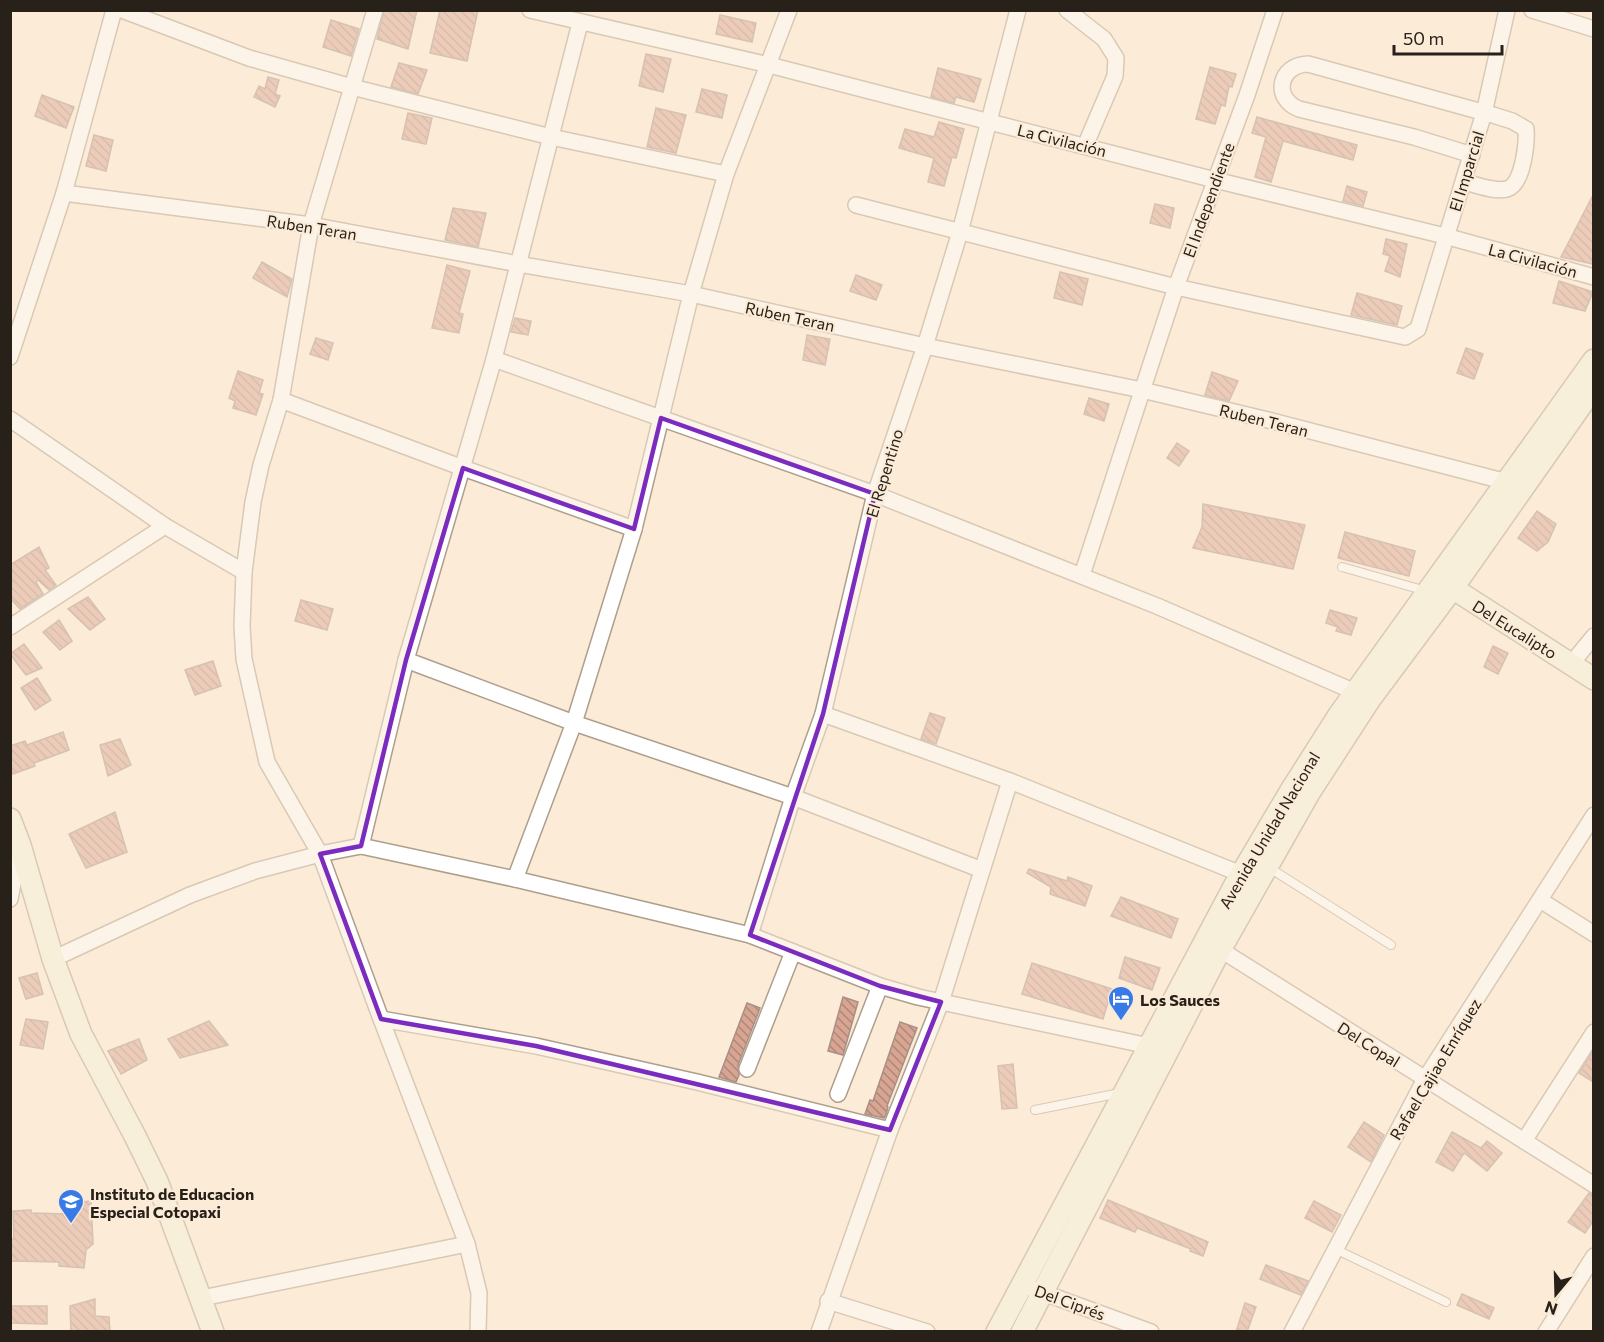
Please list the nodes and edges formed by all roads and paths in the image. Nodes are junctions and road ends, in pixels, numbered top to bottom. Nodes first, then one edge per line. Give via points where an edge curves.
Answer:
1 (114, 10) edge
2 (122, 10) edge
3 (375, 10) edge
4 (789, 10) edge
5 (1018, 10) edge
6 (1067, 10) edge
7 (1275, 10) edge
8 (1507, 10) edge
9 (1532, 10) edge
10 (536, 11) edge
11 (580, 23) junction
12 (1593, 29) edge
13 (769, 65) junction
14 (352, 87) junction
15 (1484, 112) junction
16 (989, 122) junction
17 (551, 137) junction
18 (1085, 146) junction
19 (1472, 155) junction
20 (726, 174) junction
21 (1215, 180) junction
22 (1464, 182) junction
23 (64, 193) junction
24 (856, 205) dead end
25 (311, 225) junction
26 (960, 232) junction
27 (1445, 236) junction
28 (518, 264) junction
29 (1593, 277) edge
30 (1176, 287) junction
31 (691, 294) junction
32 (925, 346) junction
33 (10, 357) edge
34 (494, 359) junction
35 (1593, 360) edge
36 (1593, 387) edge
37 (1142, 390) junction
38 (281, 400) junction
39 (1581, 404) edge
40 (661, 418) junction
41 (10, 419) edge
42 (463, 468) junction
43 (1507, 482) junction
44 (875, 494) junction
45 (165, 526) junction
46 (634, 529) junction
47 (1342, 567) dead end
48 (244, 572) junction
49 (1082, 575) junction
50 (1439, 586) junction
51 (10, 627) edge
52 (1593, 636) edge
53 (406, 660) junction
54 (1571, 664) junction
55 (1593, 679) edge
56 (1363, 696) junction
57 (823, 714) junction
58 (574, 723) junction
59 (1010, 780) junction
60 (793, 797) junction
61 (1593, 815) edge
62 (10, 819) edge
63 (20, 845) junction
64 (361, 846) junction
65 (320, 854) junction
66 (1266, 866) junction
67 (982, 870) junction
68 (1241, 874) junction
69 (515, 879) junction
70 (10, 899) edge
71 (1540, 900) junction
72 (1593, 934) edge
73 (750, 935) junction
74 (1213, 945) junction
75 (1391, 945) dead end
76 (793, 952) junction
77 (53, 959) junction
78 (880, 986) junction
79 (941, 1002) junction
80 (381, 1019) junction
81 (1593, 1032) edge
82 (1149, 1046) junction
83 (747, 1069) dead end
84 (1425, 1079) junction
85 (1124, 1092) junction
86 (838, 1094) dead end
87 (1035, 1110) dead end
88 (890, 1130) junction
89 (1524, 1142) junction
90 (1593, 1185) edge
91 (467, 1244) junction
92 (1335, 1249) junction
93 (1593, 1256) edge
94 (1022, 1284) junction
95 (1042, 1292) junction
96 (202, 1298) junction
97 (828, 1301) junction
98 (1446, 1302) dead end
99 (213, 1332) edge
100 (478, 1332) edge
101 (819, 1332) edge
102 (927, 1332) edge
103 (997, 1332) edge
104 (1022, 1332) edge
105 (1152, 1332) edge
106 (1292, 1332) edge
107 (1546, 1332) edge

1 - 23 street
2 - 14 street via 249,58
3 - 14 street
4 - 13 street
5 - 16 street, El Repentino
6 - 18 street via 1104,39 1116,58 1115,76
7 - 21 street, El Independiente
8 - 15 street, El Imparcial
9 - 12 street
10 - 11 street, La Civilación
11 - 13 street, La Civilación
11 - 17 street
13 - 16 street, La Civilación
13 - 20 street
14 - 17 street
14 - 25 street
15 - 19 street, El Imparcial
15 - 19 street via 1308,64 1296,66 1283,79 1284,98 1293,107
15 - 22 street via 1526,129 1521,166 1515,183 1504,190
16 - 18 street, La Civilación
16 - 26 street, El Repentino
17 - 20 street
17 - 28 street
18 - 21 street, La Civilación
19 - 22 street, El Imparcial
20 - 31 street
21 - 27 street, La Civilación
21 - 30 street, El Independiente
22 - 27 street, El Imparcial
23 - 25 street, Ruben Teran
23 - 33 street
24 - 26 street
25 - 28 street, Ruben Teran
25 - 38 street
26 - 30 street
26 - 32 street, El Repentino
27 - 29 street, La Civilación
27 - 30 street, El Imparcial via 1418,329 1405,336
28 - 31 street, Ruben Teran
28 - 34 street
30 - 37 street, El Independiente
31 - 32 street, Ruben Teran
31 - 40 street
32 - 37 street, Ruben Teran
32 - 44 street, El Repentino
34 - 40 street
34 - 42 street
35 - 39 main road, Avenida Unidad Nacional
36 - 39 main road, Avenida Unidad Nacional
37 - 43 street, Ruben Teran
37 - 49 street, El Independiente
38 - 42 street
38 - 48 street via 252,502
39 - 43 main road, Avenida Unidad Nacional
39 - 50 main road, Avenida Unidad Nacional
40 - 44 street
40 - 46 street
41 - 45 street
42 - 46 street
42 - 53 street
43 - 50 main road, Avenida Unidad Nacional
44 - 49 street
44 - 57 street, El Repentino
45 - 48 street
45 - 51 street
46 - 58 street
47 - 50 lane
48 - 65 street via 244,659 267,762
49 - 56 street
50 - 54 main road, Del Eucalipto
50 - 56 main road, Avenida Unidad Nacional
52 - 54 street
53 - 58 street
53 - 64 street
54 - 55 main road, Del Eucalipto
56 - 66 main road, Avenida Unidad Nacional
56 - 68 main road, Avenida Unidad Nacional via 1296,782
57 - 59 street
57 - 60 street, El Repentino
58 - 60 street
58 - 69 street
59 - 67 street
59 - 68 street
60 - 67 street
60 - 73 street, El Repentino
61 - 71 street, Rafael Cajiao Enríquez
62 - 63 main road
63 - 70 street
63 - 77 main road
64 - 65 street
64 - 69 street
65 - 77 street via 190,895
65 - 80 street
66 - 74 main road, Avenida Unidad Nacional
66 - 75 lane
67 - 79 street
68 - 74 main road, Avenida Unidad Nacional
69 - 73 street
71 - 72 street
71 - 84 street, Rafael Cajiao Enríquez
73 - 76 street
74 - 82 main road, Avenida Unidad Nacional
74 - 84 street, Del Copal
74 - 95 main road, Avenida Unidad Nacional
76 - 78 street
76 - 83 street
77 - 96 main road via 81,1034 157,1181
78 - 79 street
78 - 86 street
79 - 82 street
79 - 88 street
80 - 88 street via 536,1046
80 - 91 street
81 - 89 street
82 - 85 main road, Avenida Unidad Nacional
84 - 89 street, Del Copal
84 - 92 street, Rafael Cajiao Enríquez
85 - 87 lane
85 - 94 main road, Avenida Unidad Nacional
88 - 97 street
89 - 90 street, Del Copal
91 - 96 street
91 - 100 street via 479,1293
92 - 98 lane
92 - 106 street, Rafael Cajiao Enríquez
93 - 107 street
94 - 95 street, Del Ciprés
94 - 103 main road, Avenida Unidad Nacional
95 - 104 main road, Avenida Unidad Nacional
95 - 105 street, Del Ciprés
96 - 99 main road
97 - 101 street
97 - 102 street

